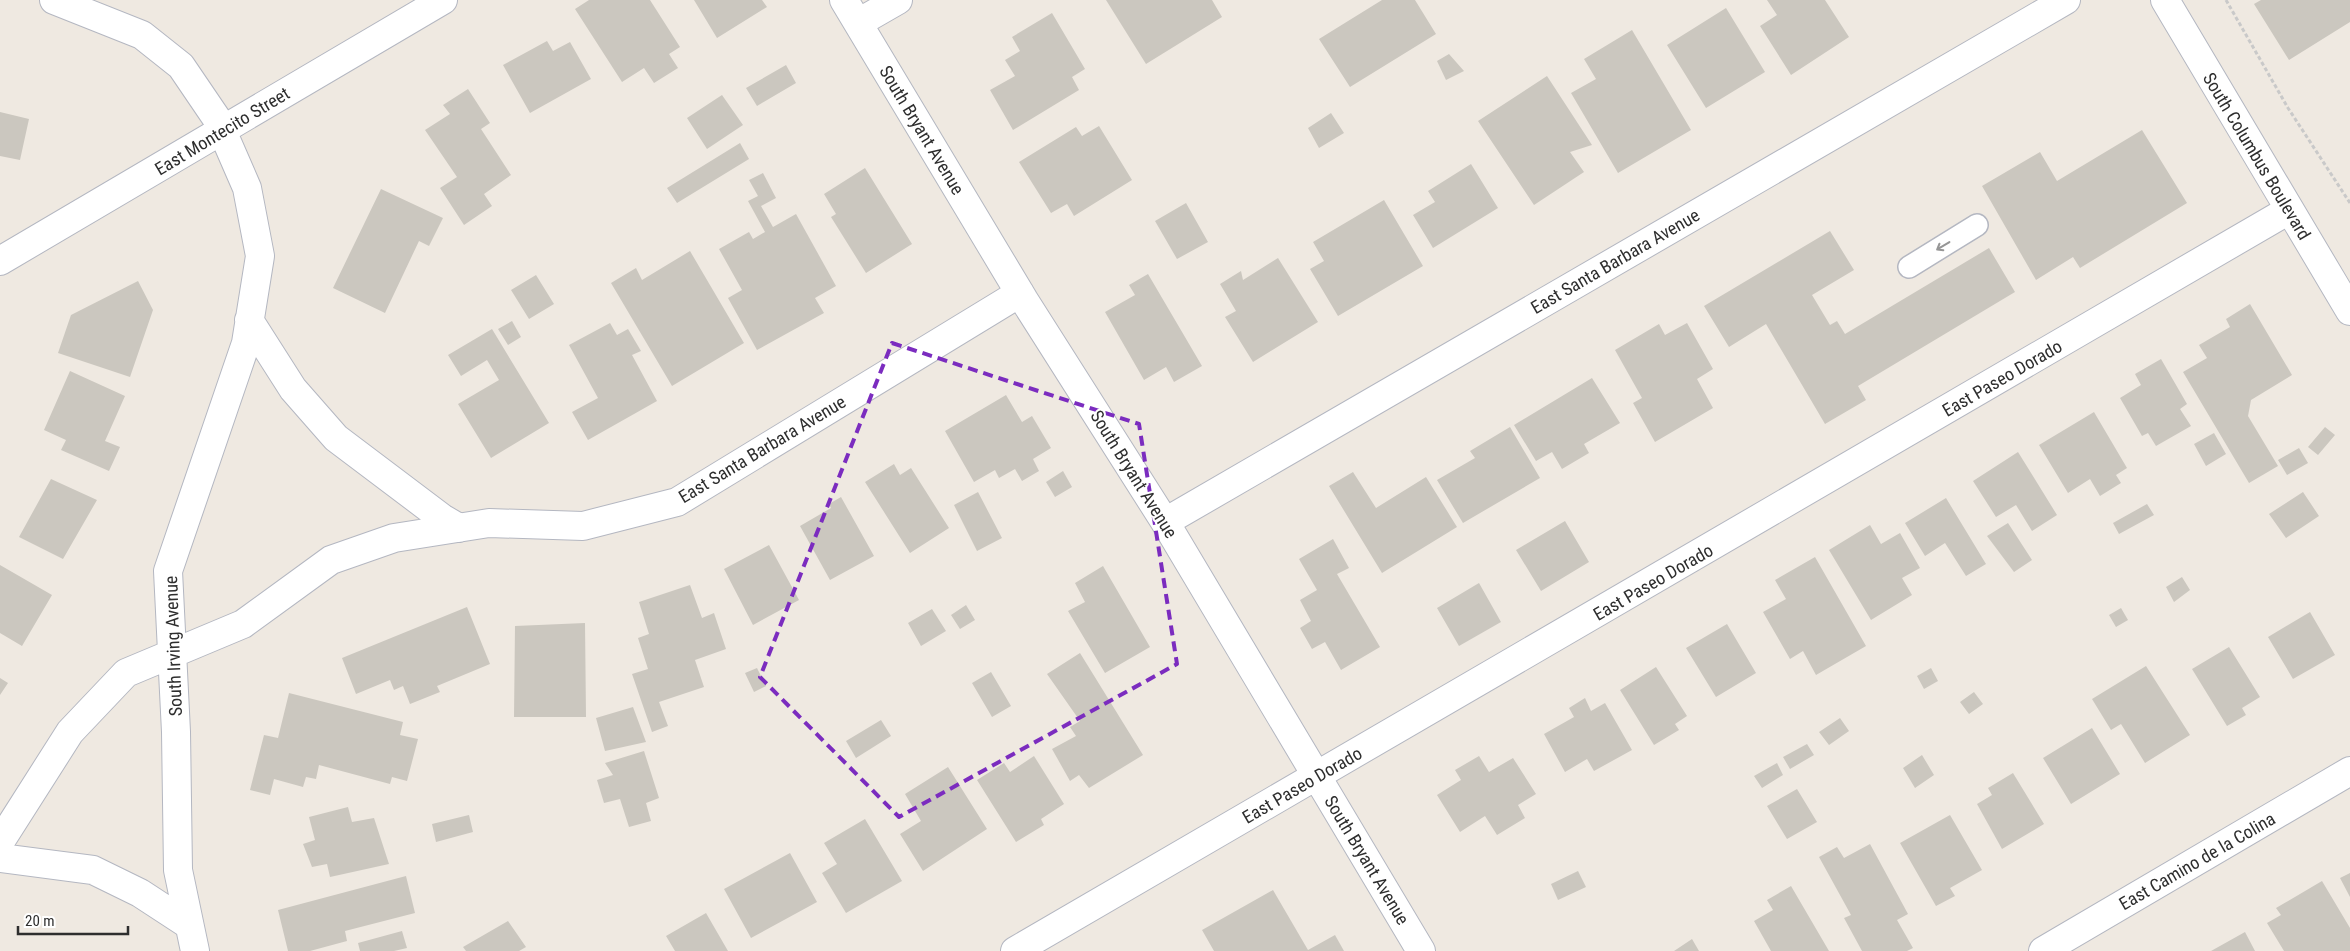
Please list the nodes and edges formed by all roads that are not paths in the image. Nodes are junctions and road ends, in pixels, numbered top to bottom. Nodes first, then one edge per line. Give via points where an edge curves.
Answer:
1 (443, 0) edge
2 (844, 0) edge
3 (898, 0) edge
4 (2066, 0) edge
5 (2166, 0) edge
6 (67, 3) edge
7 (858, 23) junction
8 (222, 131) junction
9 (2289, 210) junction
10 (1976, 226) dead end
11 (0, 261) edge
12 (1909, 267) dead end
13 (1020, 293) junction
14 (2350, 311) edge
15 (249, 320) junction
16 (1165, 522) junction
17 (459, 528) junction
18 (172, 654) junction
19 (2350, 771) edge
20 (1317, 777) junction
21 (0, 842) edge
22 (0, 858) edge
23 (189, 924) junction
24 (195, 951) edge
25 (1015, 951) edge
26 (1421, 951) edge
27 (2043, 951) edge

1 - 8 street, East Montecito Street
2 - 7 street, South Bryant Avenue
3 - 7 street
4 - 16 street, East Santa Barbara Avenue
5 - 9 street, South Columbus Boulevard
6 - 8 street, South Irving Avenue via 142,35 181,66
7 - 13 street, South Bryant Avenue
8 - 11 street, East Montecito Street
8 - 15 street, South Irving Avenue via 247,188 260,256
9 - 14 street, South Columbus Boulevard
9 - 20 street, East Paseo Dorado
10 -> 12 lane
13 - 16 street, South Bryant Avenue
13 - 17 street, East Santa Barbara Avenue via 677,502 583,526 489,523
15 - 17 street via 293,388 336,438
15 - 18 street, South Irving Avenue via 243,352 168,572
16 - 20 street, South Bryant Avenue
17 - 18 street, East Santa Barbara Avenue via 394,538 330,560 243,624
18 - 21 street, East Santa Barbara Avenue via 126,673 70,732
18 - 23 street, South Irving Avenue via 178,870
19 - 27 street, East Camino de la Colina
20 - 25 street, East Paseo Dorado
20 - 26 street, South Bryant Avenue
22 - 23 street via 93,870 140,893
23 - 24 street, South Irving Avenue

